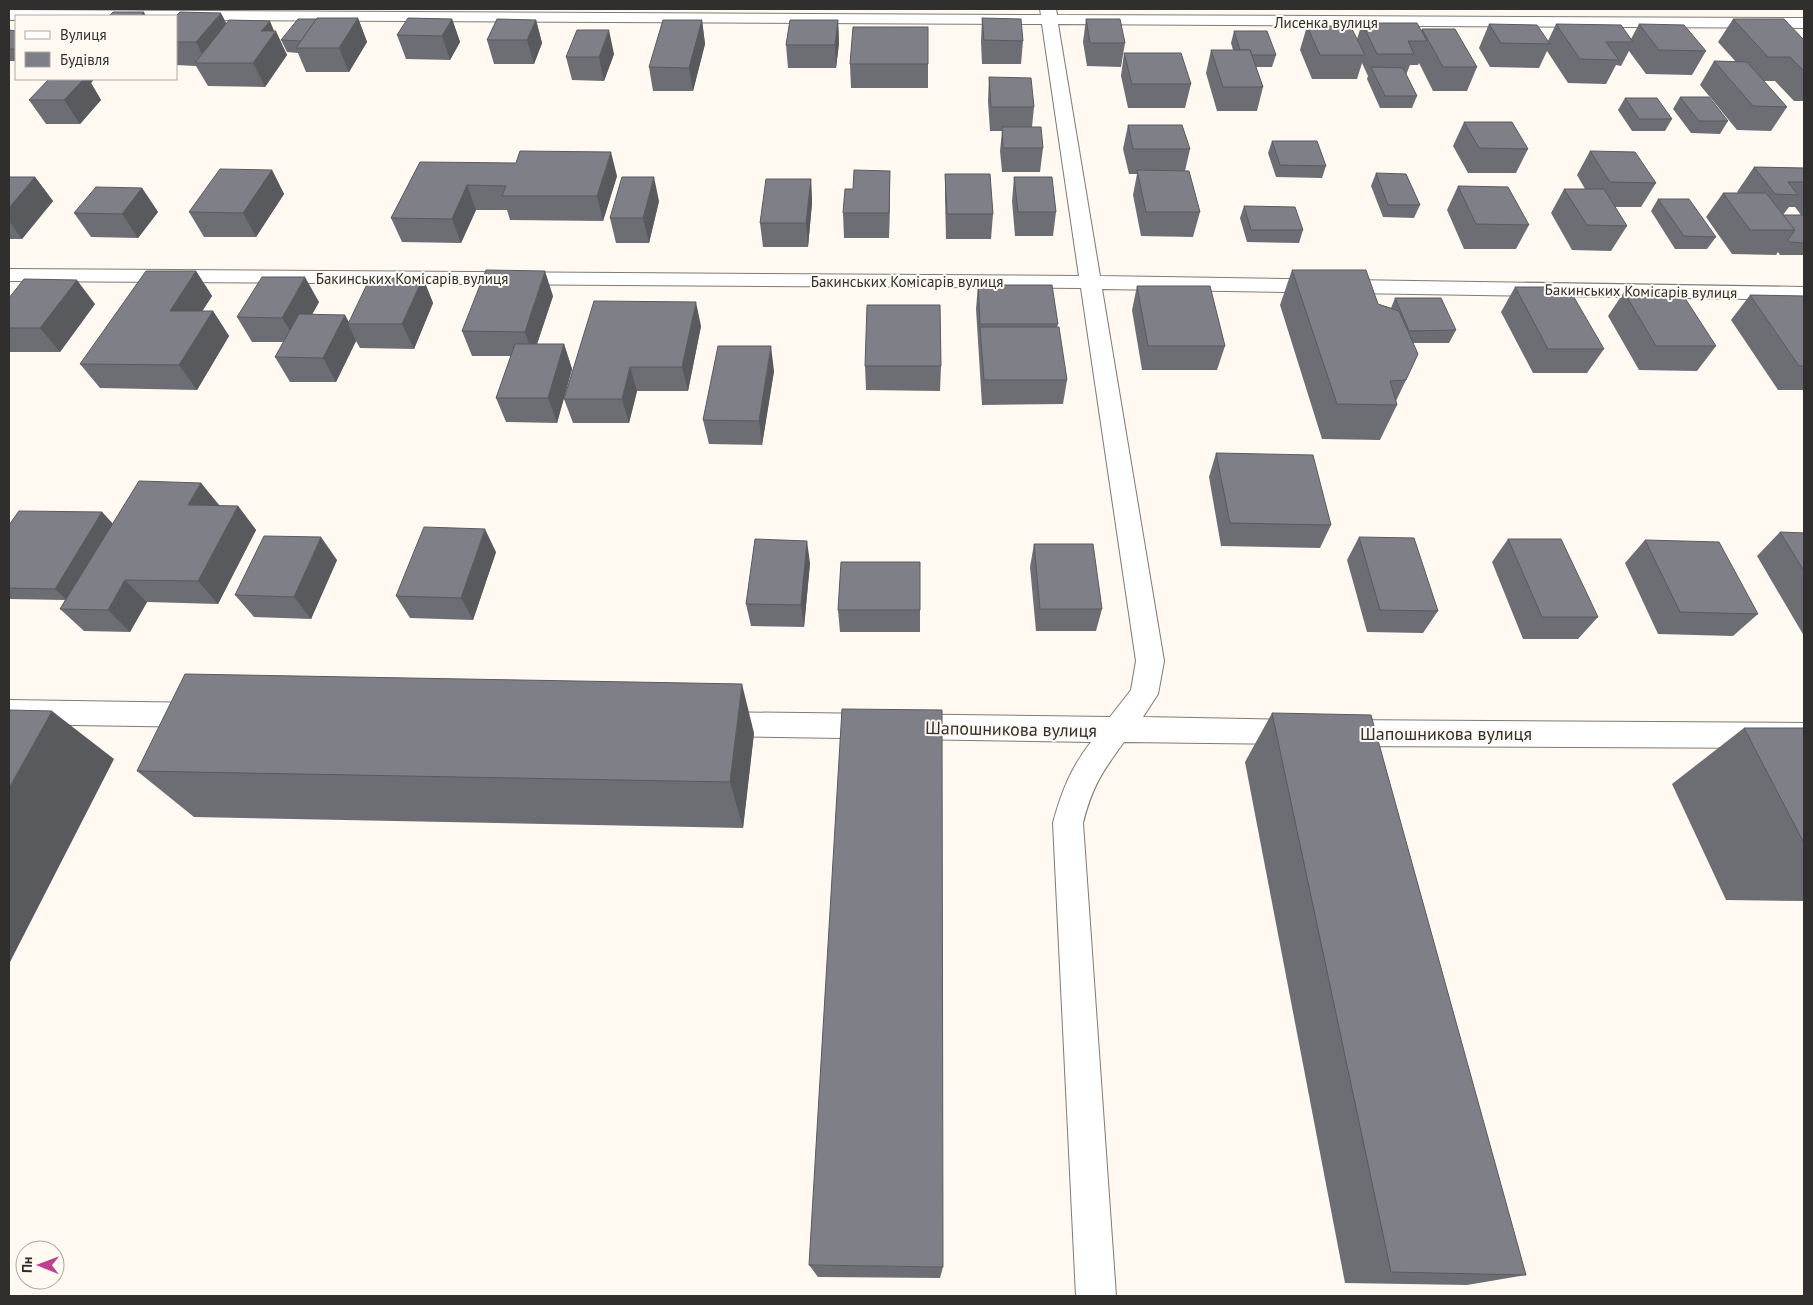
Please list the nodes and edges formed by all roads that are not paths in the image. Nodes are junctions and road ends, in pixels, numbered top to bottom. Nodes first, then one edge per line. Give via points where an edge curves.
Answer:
1 (9, 14) edge
2 (1049, 15) edge
3 (1804, 23) edge
4 (9, 275) edge
5 (1090, 282) junction
6 (1804, 293) edge
7 (9, 712) edge
8 (228, 715) edge
9 (688, 723) edge
10 (1117, 731) junction
11 (1804, 736) edge
12 (1096, 1296) edge

1 - 2 street, Лисенка вулиця
2 - 3 street, Лисенка вулиця
2 - 5 street
4 - 5 street, Бакинських Комісарів вулиця
5 - 6 street, Бакинських Комісарів вулиця
5 - 10 street via 1150,661 1144,694
7 - 8 street
9 - 10 street, Шапошникова вулиця
10 - 11 street, Шапошникова вулиця
10 - 12 street via 1090,765 1076,792 1068,823

